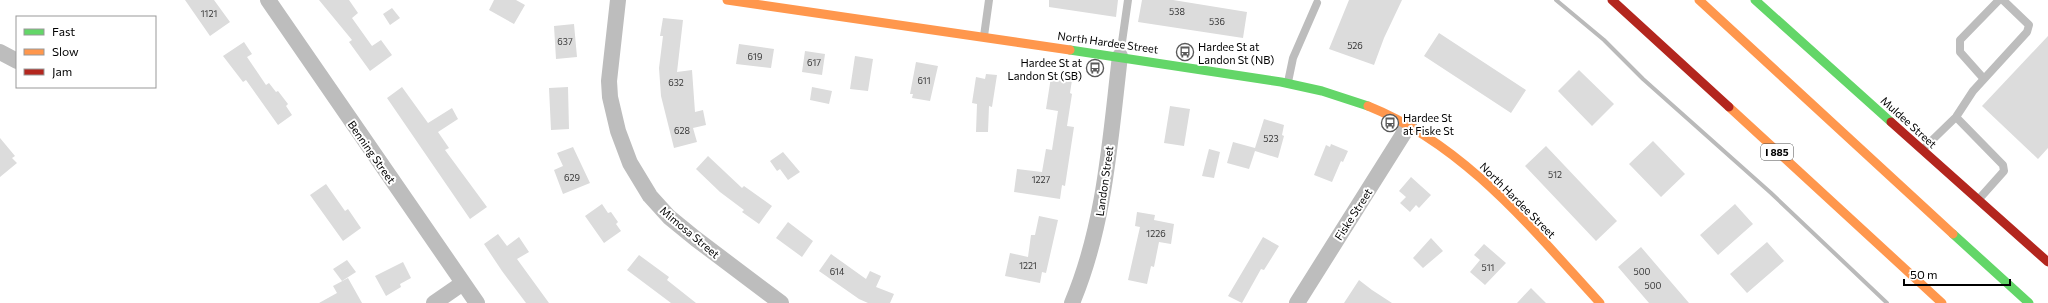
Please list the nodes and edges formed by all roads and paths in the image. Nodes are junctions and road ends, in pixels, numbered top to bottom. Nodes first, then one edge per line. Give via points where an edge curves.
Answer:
1 (268, 0) edge
2 (618, 0) edge
3 (727, 0) edge
4 (989, 0) edge
5 (1128, 0) edge
6 (1612, 0) edge
7 (1699, 0) edge
8 (1755, 0) edge
9 (1999, 0) edge
10 (2003, 0) edge
11 (1315, 1) edge
12 (984, 36) junction
13 (0, 52) edge
14 (1120, 56) junction
15 (16, 60) edge
16 (1984, 79) junction
17 (1288, 83) junction
18 (1956, 117) junction
19 (1409, 125) junction
20 (1922, 150) junction
21 (1978, 200) junction
22 (2048, 262) edge
23 (463, 284) junction
24 (434, 303) edge
25 (477, 303) edge
26 (781, 303) edge
27 (1072, 303) edge
28 (1297, 303) edge
29 (1600, 303) edge
30 (1942, 303) edge
31 (2029, 303) edge

1 - 23 street, Benning Street
2 - 26 street, Mimosa Street via 609,86 613,115 630,164 650,196 669,217
3 - 12 main road, North Hardee Street
4 - 12 lane
5 - 14 lane
6 - 30 main road, I 885
7 - 31 main road
8 - 20 main road, Muldee Street
9 - 16 lane via 1960,40 1960,52
10 - 16 lane via 2029,25 2027,32
11 - 17 lane via 1293,58
12 - 14 main road, North Hardee Street
13 - 15 street
14 - 17 main road, North Hardee Street
14 - 27 street, Landon Street via 1102,202
16 - 18 lane
17 - 19 main road, North Hardee Street via 1362,104
18 - 20 lane
18 - 21 lane via 2003,165 2004,171
19 - 28 street, Fiske Street
19 - 29 main road, North Hardee Street via 1477,174
20 - 21 main road, Muldee Street
21 - 22 main road, Muldee Street
23 - 24 street
23 - 25 street, Benning Street

